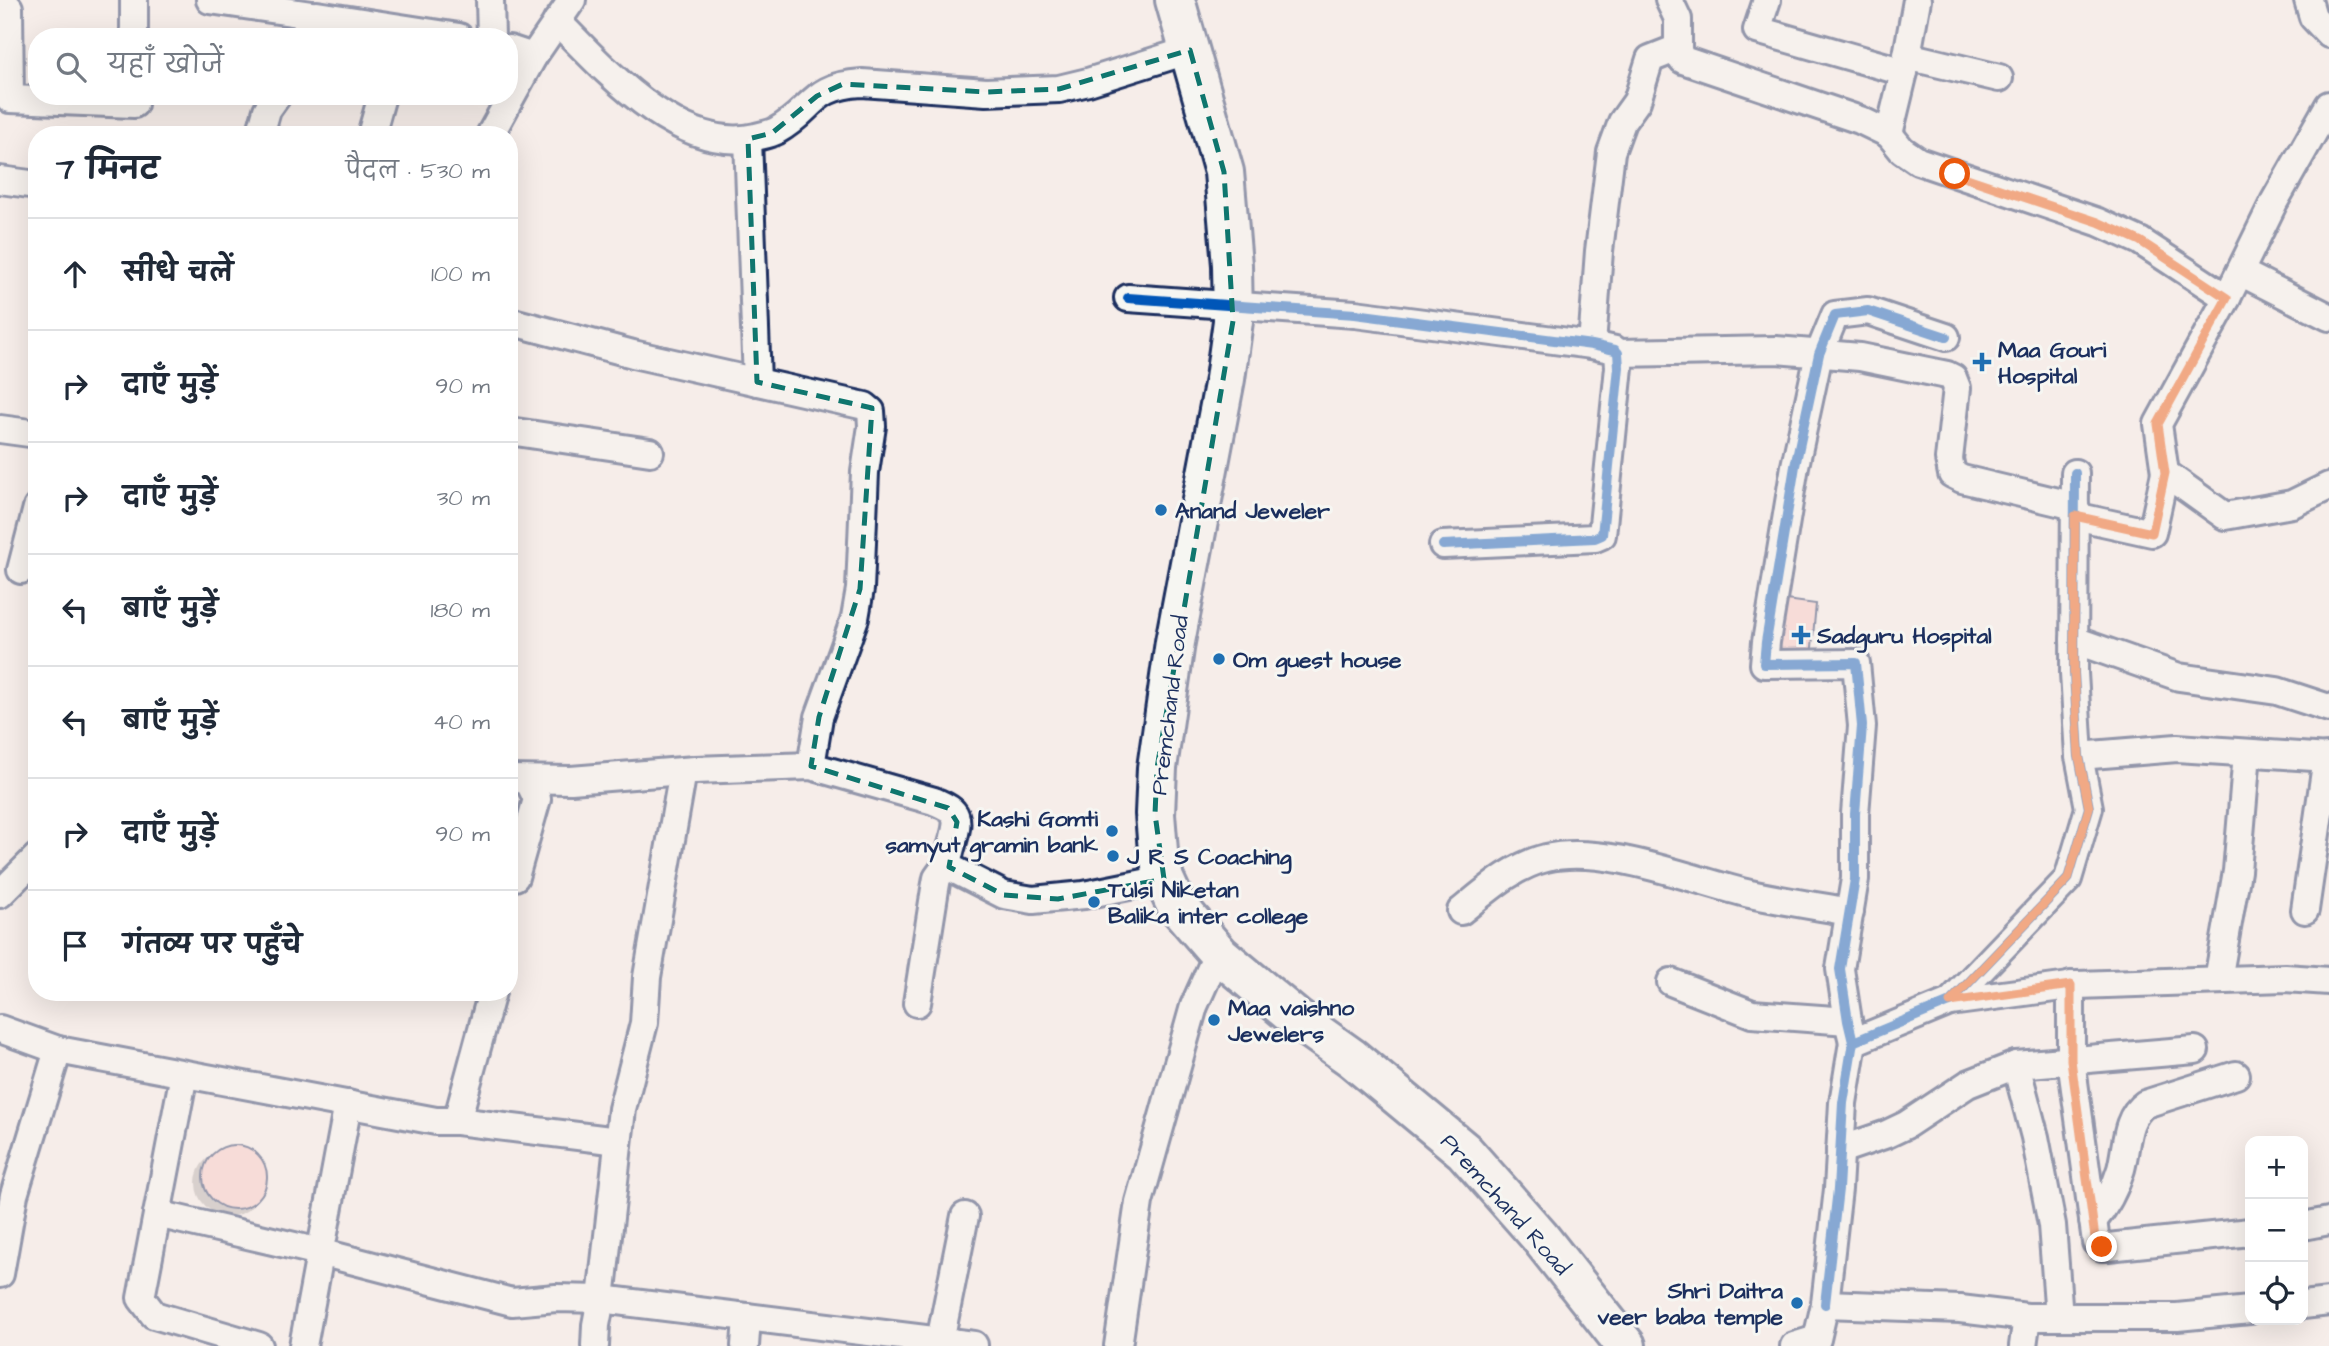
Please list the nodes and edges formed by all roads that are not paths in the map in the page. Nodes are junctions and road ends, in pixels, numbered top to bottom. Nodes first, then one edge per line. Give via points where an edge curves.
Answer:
1 (134, 0) edge
2 (210, 0) edge
3 (491, 0) edge
4 (1175, 0) edge
5 (1669, 0) edge
6 (1767, 0) edge
7 (1917, 0) edge
8 (2308, 0) edge
9 (0, 9) edge
10 (564, 10) edge
11 (309, 26) edge
12 (134, 28) edge
13 (339, 28) edge
14 (491, 28) edge
15 (2329, 34) edge
16 (1678, 48) junction
17 (1190, 50) junction
18 (521, 53) edge
19 (1905, 64) junction
20 (1999, 78) dead end
21 (28, 100) edge
22 (271, 105) edge
23 (379, 105) edge
24 (501, 105) edge
25 (2329, 105) edge
26 (263, 126) edge
27 (374, 126) edge
28 (493, 126) edge
29 (1889, 134) junction
30 (748, 139) junction
31 (0, 180) edge
32 (28, 184) edge
33 (2240, 272) junction
34 (1128, 298) dead end
35 (2227, 298) junction
36 (1223, 305) junction
37 (2329, 317) edge
38 (518, 323) edge
39 (1946, 337) dead end
40 (1592, 345) junction
41 (1618, 353) junction
42 (1819, 354) junction
43 (757, 382) junction
44 (0, 429) edge
45 (518, 432) edge
46 (28, 433) edge
47 (650, 452) dead end
48 (2075, 473) dead end
49 (2165, 473) junction
50 (2329, 486) edge
51 (2075, 511) junction
52 (28, 543) edge
53 (1443, 544) dead end
54 (21, 570) dead end
55 (2074, 640) junction
56 (2329, 708) edge
57 (2246, 753) junction
58 (2079, 756) junction
59 (2328, 757) edge
60 (810, 766) junction
61 (683, 771) junction
62 (519, 780) edge
63 (947, 864) junction
64 (28, 866) edge
65 (518, 866) edge
66 (1155, 881) junction
67 (0, 894) edge
68 (2305, 910) dead end
69 (1461, 911) dead end
70 (1850, 912) junction
71 (1211, 968) junction
72 (2218, 980) junction
73 (2329, 981) edge
74 (1671, 982) dead end
75 (2071, 985) junction
76 (490, 1001) edge
77 (1950, 1002) junction
78 (917, 1003) dead end
79 (0, 1029) edge
80 (1850, 1032) junction
81 (58, 1050) junction
82 (2195, 1050) dead end
83 (2071, 1060) junction
84 (2015, 1065) junction
85 (184, 1074) junction
86 (2236, 1075) dead end
87 (348, 1104) junction
88 (457, 1121) junction
89 (618, 1141) junction
90 (1840, 1150) junction
91 (157, 1214) junction
92 (965, 1216) dead end
93 (2093, 1221) junction
94 (2329, 1221) edge
95 (2308, 1225) edge
96 (2245, 1233) edge
97 (320, 1252) junction
98 (1, 1265) edge
99 (601, 1298) junction
100 (2329, 1303) edge
101 (1825, 1304) junction
102 (2308, 1305) edge
103 (2245, 1310) edge
104 (747, 1317) junction
105 (2027, 1317) junction
106 (2059, 1317) junction
107 (940, 1341) junction
108 (974, 1345) edge
109 (259, 1346) edge
110 (303, 1346) edge
111 (596, 1346) edge
112 (745, 1346) edge
113 (1118, 1346) edge
114 (1608, 1346) edge
115 (1626, 1346) edge
116 (1794, 1346) edge
117 (2023, 1346) edge

1 - 12 street
2 - 11 street
3 - 14 street
4 - 17 highway, Premchand Road
5 - 16 street via 1678,19
6 - 19 street via 1757,30
7 - 19 street
8 - 15 street via 2312,17
9 - 21 street via 9,8 10,99
10 - 18 street
10 - 30 street via 603,68 661,114 708,137
11 - 13 street
16 - 29 street via 1679,56 1689,63
16 - 40 street via 1650,59 1637,101 1617,133 1607,178
17 - 30 street via 1059,89 986,92 843,84 817,96 790,123
17 - 36 highway, Premchand Road via 1226,184 1232,265
19 - 20 street
19 - 29 street
22 - 26 street
23 - 27 street
24 - 28 street
25 - 33 street
29 - 35 street via 1918,161 2098,222 2140,241
30 - 43 street
31 - 32 street
33 - 35 street
33 - 37 street
34 - 36 street
35 - 49 street via 2158,424
36 - 40 street via 1355,314
36 - 66 highway, Premchand Road via 1225,379 1175,642 1157,768
38 - 43 street
39 - 42 street via 1868,311 1835,315
40 - 41 street
41 - 42 street via 1776,350
41 - 53 street via 1602,535
42 - 51 street via 1860,357 1953,378 1952,474
42 - 70 street via 1789,498 1764,664 1856,663 1863,726
43 - 60 street via 865,406 872,416 855,618 819,718
44 - 46 street
45 - 47 street
48 - 51 street
49 - 50 street via 2225,516 2292,504
49 - 51 street via 2152,533
51 - 55 street
52 - 54 street
55 - 56 street via 2179,677 2277,691
55 - 58 street
57 - 58 street via 2177,748
57 - 59 street
57 - 72 street via 2237,871
58 - 77 street via 2089,808 2068,879
59 - 68 street
60 - 61 street
60 - 63 street via 934,801 953,812 957,822
61 - 62 street
61 - 89 street via 647,977 644,1023
62 - 65 street via 537,799
63 - 66 street via 1004,895 1033,900
63 - 78 street via 937,878
64 - 67 street
66 - 71 highway, Premchand Road via 1160,910
66 - 115 highway, Premchand Road via 1220,955 1464,1151
69 - 70 street via 1528,864 1572,856 1633,863 1751,894
70 - 80 street via 1840,969
71 - 113 street via 1194,1006 1139,1202
71 - 114 highway, Premchand Road via 1429,1144 1561,1282
72 - 73 street
72 - 75 street
74 - 80 street via 1752,1014
75 - 77 street
75 - 83 street
76 - 88 street
77 - 80 street
79 - 81 street
80 - 90 street
81 - 85 street
81 - 98 street via 14,1195
82 - 83 street
83 - 84 street
83 - 93 street
84 - 90 street via 1968,1084 1906,1125
84 - 106 street via 2052,1225
85 - 87 street
85 - 91 street
86 - 93 street via 2139,1108 2131,1120 2108,1203
87 - 88 street
87 - 97 street
88 - 89 street
89 - 99 street
90 - 101 street
91 - 97 street
91 - 109 street via 141,1298 154,1315
92 - 107 street
93 - 96 street via 2096,1242 2102,1247
94 - 95 street
97 - 99 street via 512,1302
97 - 110 street
99 - 104 street
99 - 111 street
100 - 102 street
101 - 105 street
101 - 116 street via 1817,1339
103 - 106 street via 2177,1317
104 - 107 street
104 - 112 street
105 - 106 street
105 - 117 street
107 - 108 street

